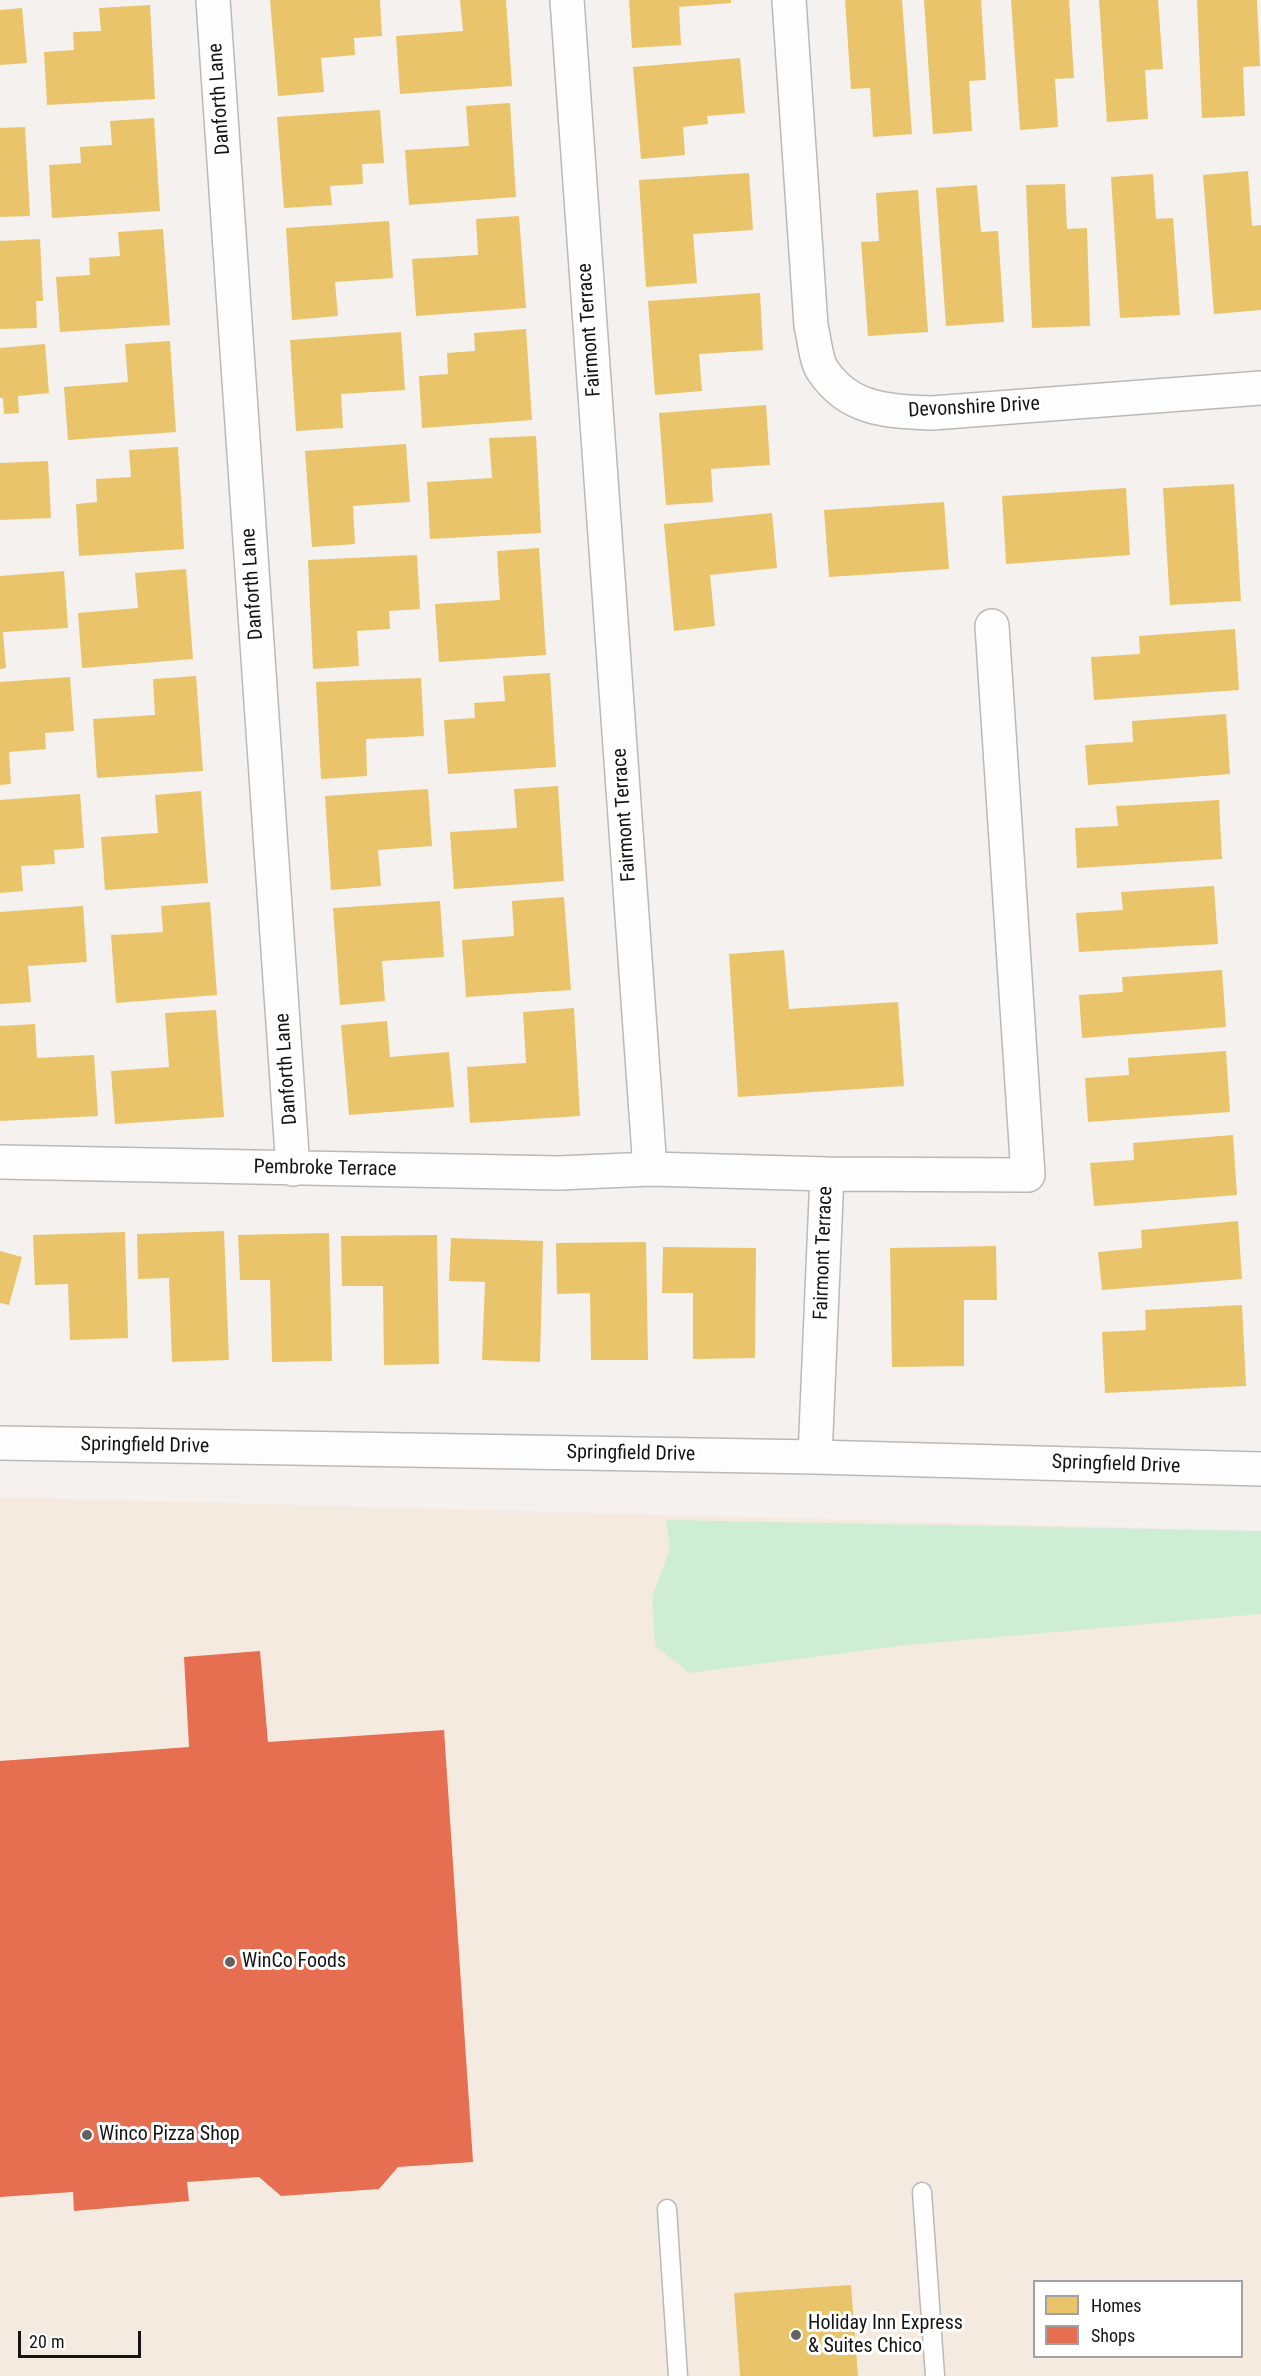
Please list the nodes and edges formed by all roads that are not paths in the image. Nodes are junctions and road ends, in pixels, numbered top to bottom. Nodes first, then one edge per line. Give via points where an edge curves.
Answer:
1 (213, 0) edge
2 (567, 0) edge
3 (789, 0) edge
4 (1261, 388) edge
5 (992, 626) dead end
6 (0, 1162) edge
7 (293, 1168) junction
8 (650, 1169) junction
9 (827, 1174) junction
10 (0, 1443) edge
11 (815, 1457) junction
12 (1261, 1469) edge
13 (922, 2192) dead end
14 (667, 2209) dead end
15 (678, 2376) edge
16 (935, 2376) edge

1 - 7 street, Danforth Lane
2 - 8 street, Fairmont Terrace
3 - 4 street, Devonshire Drive via 811,326 821,370 849,398 884,411 932,413
5 - 9 street via 1028,1175
6 - 7 street, Pembroke Terrace
7 - 8 street, Pembroke Terrace via 559,1173
8 - 9 street, Fairmont Terrace
9 - 11 street, Fairmont Terrace
10 - 11 street, Springfield Drive
11 - 12 street, Springfield Drive
13 - 16 lane
14 - 15 lane

